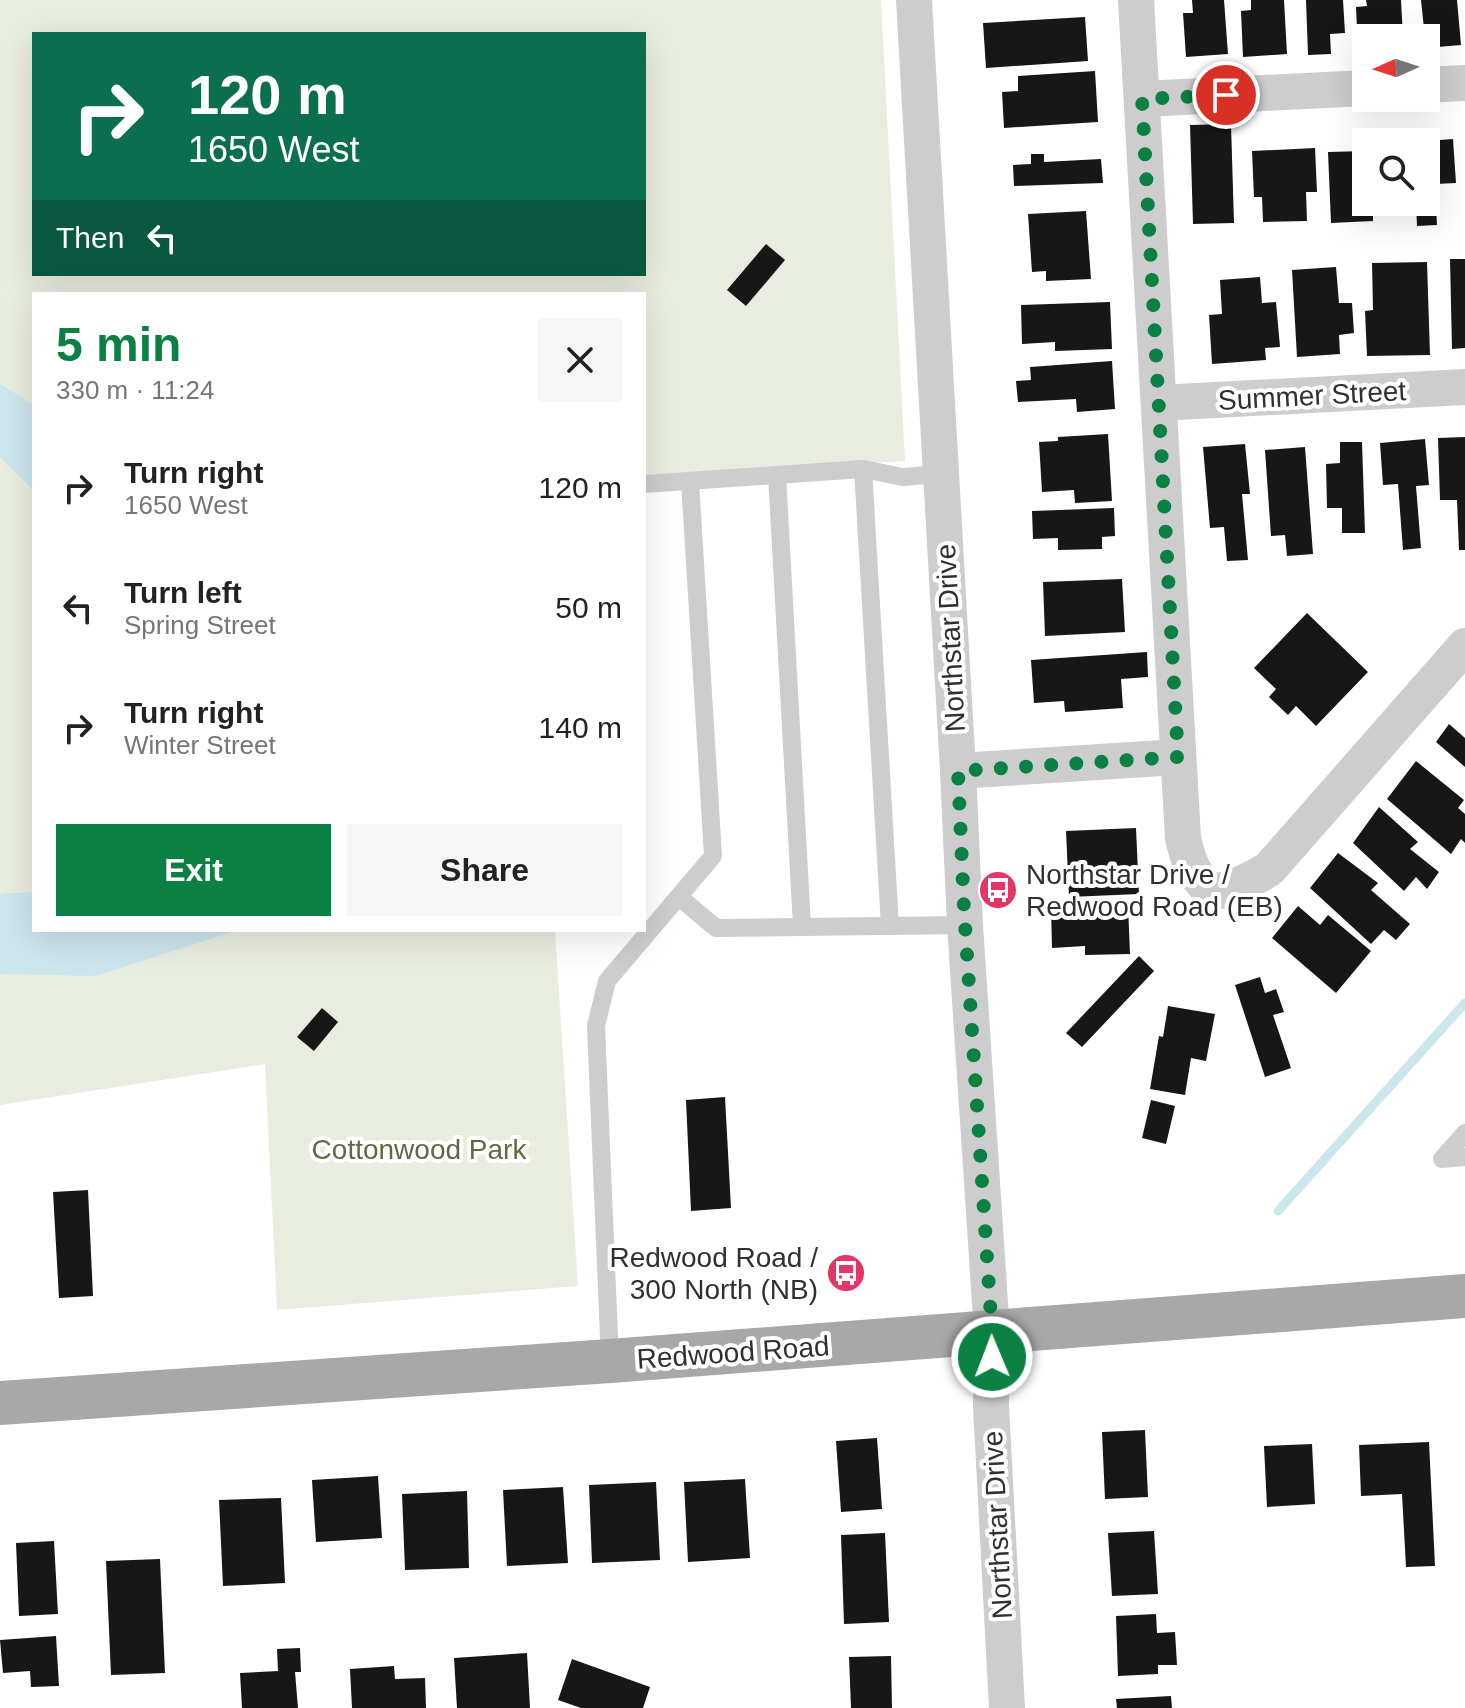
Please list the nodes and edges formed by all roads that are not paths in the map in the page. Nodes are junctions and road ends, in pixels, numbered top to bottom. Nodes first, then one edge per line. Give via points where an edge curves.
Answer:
1 (914, 0) edge
2 (1136, 0) edge
3 (1465, 83) edge
4 (1440, 84) edge
5 (1352, 89) edge
6 (1142, 99) junction
7 (1465, 387) edge
8 (1159, 403) junction
9 (863, 469) junction
10 (940, 474) junction
11 (777, 475) junction
12 (690, 481) junction
13 (646, 484) edge
14 (1465, 646) edge
15 (1178, 757) junction
16 (958, 771) junction
17 (679, 897) junction
18 (965, 925) junction
19 (802, 926) junction
20 (890, 926) junction
21 (1465, 1133) edge
22 (1465, 1157) edge
23 (1465, 1296) edge
24 (992, 1333) junction
25 (610, 1361) junction
26 (0, 1403) edge
27 (1007, 1708) edge

1 - 10 street, Northstar Drive
2 - 6 street
3 - 4 street
5 - 6 street
6 - 8 street
7 - 8 street, Summer Street
8 - 15 street
9 - 10 lane via 903,477
9 - 11 lane
9 - 20 lane
10 - 16 street, Northstar Drive
11 - 12 lane
11 - 19 lane
12 - 13 lane
12 - 17 lane via 713,856
14 - 15 street via 1269,869 1232,889 1212,893 1187,858
15 - 16 street
16 - 18 street, Northstar Drive
17 - 19 lane via 716,928
17 - 25 lane via 607,981 596,1026
18 - 20 lane
18 - 24 street, Northstar Drive
19 - 20 lane
21 - 22 lane via 1442,1159
23 - 24 main road, Redwood Road
24 - 25 main road, Redwood Road
24 - 27 street, Northstar Drive
25 - 26 main road, Redwood Road

